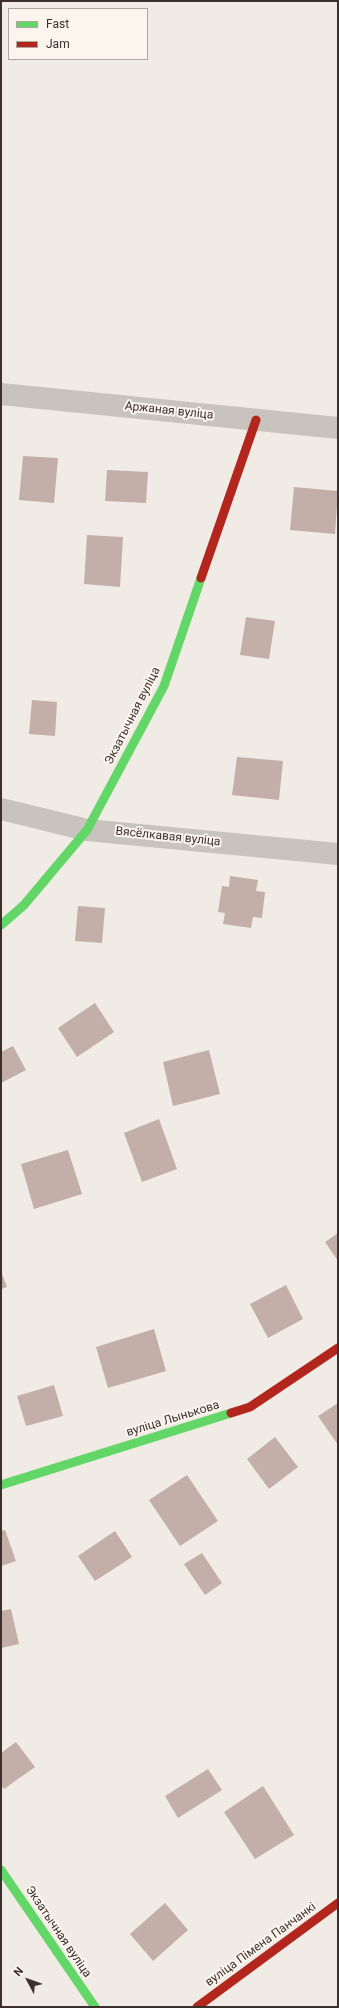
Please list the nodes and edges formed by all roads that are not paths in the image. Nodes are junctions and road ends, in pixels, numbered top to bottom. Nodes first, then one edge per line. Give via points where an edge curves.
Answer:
1 (1, 394) edge
2 (256, 420) junction
3 (338, 428) edge
4 (1, 808) edge
5 (87, 830) junction
6 (338, 854) edge
7 (1, 925) edge
8 (338, 1348) edge
9 (1, 1485) edge
10 (1, 1870) edge
11 (338, 1903) edge
12 (95, 2007) edge
13 (197, 2007) edge

1 - 2 street, Аржаная вуліца
2 - 3 street, Аржаная вуліца
2 - 5 street, Экзатычная вуліца via 164,686
4 - 5 street, Вясёлкавая вуліца
5 - 6 street, Вясёлкавая вуліца
5 - 7 street, Экзатычная вуліца via 24,905
8 - 9 street, вуліца Лынькова via 250,1407
10 - 12 street, Экзатычная вуліца
11 - 13 street, вуліца Пімена Панчанкі

